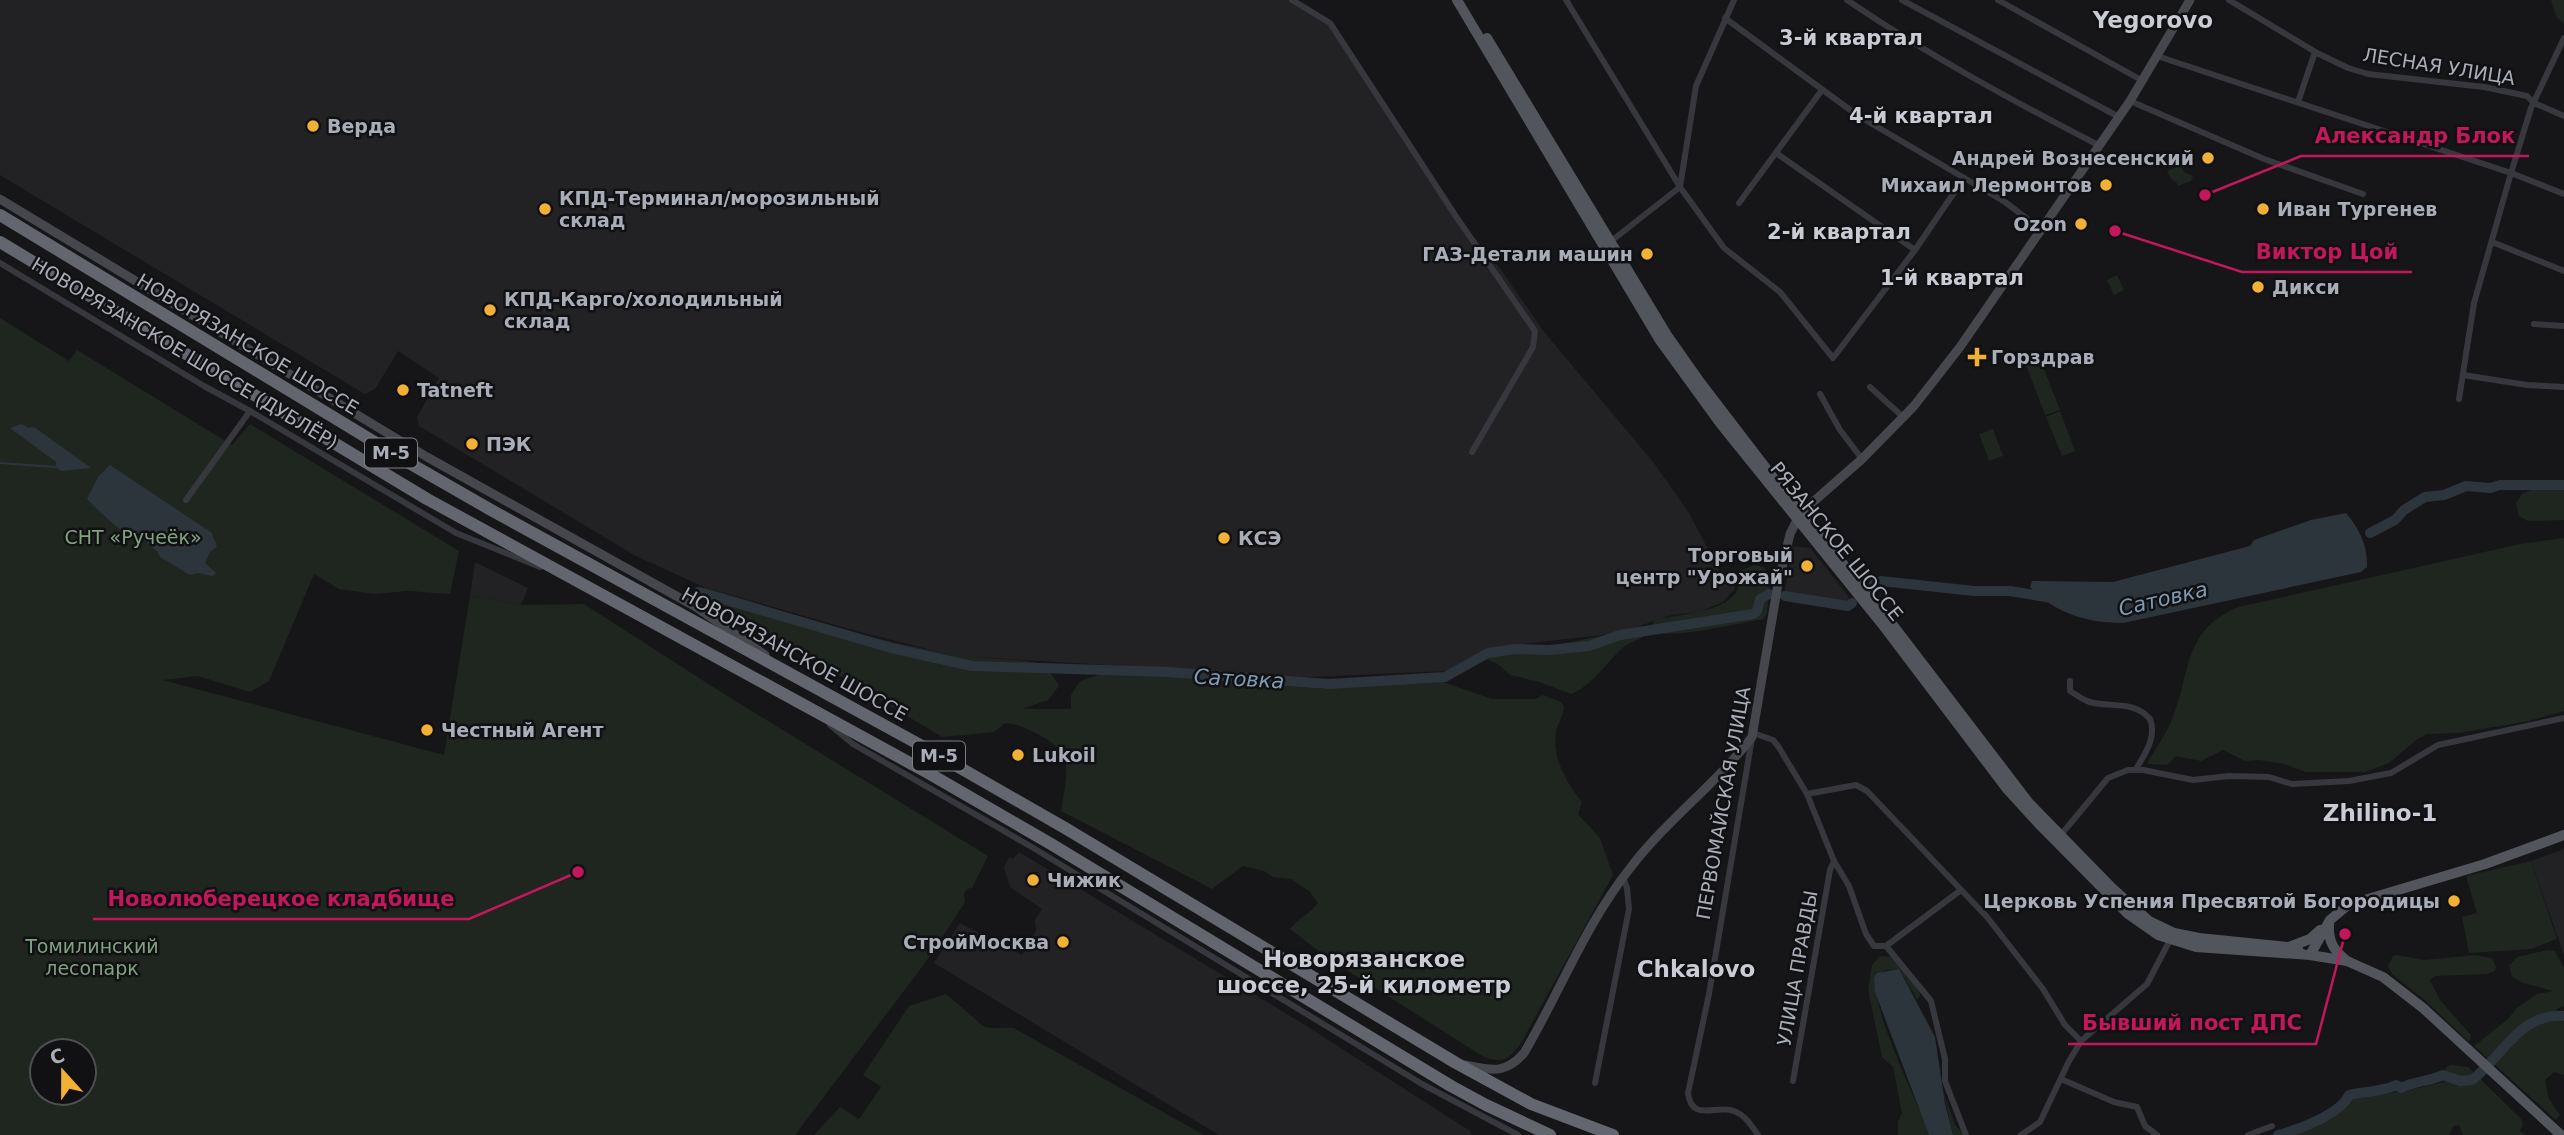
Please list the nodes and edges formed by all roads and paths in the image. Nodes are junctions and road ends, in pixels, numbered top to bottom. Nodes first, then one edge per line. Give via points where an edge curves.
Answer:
1 (1292, 0) edge
2 (1457, 0) edge
3 (1464, 0) edge
4 (1566, 0) edge
5 (1734, 0) edge
6 (1847, 0) edge
7 (1902, 0) edge
8 (1998, 0) edge
9 (2190, 0) edge
10 (2229, 0) edge
11 (1725, 18) junction
12 (2564, 38) edge
13 (2315, 52) junction
14 (2157, 56) junction
15 (2143, 81) junction
16 (1822, 90) junction
17 (2130, 101) junction
18 (2298, 103) junction
19 (2534, 103) junction
20 (2564, 116) edge
21 (2119, 117) junction
22 (2100, 146) junction
23 (1776, 153) junction
24 (2511, 173) junction
25 (1964, 178) junction
26 (1680, 187) junction
27 (2363, 194) dead end
28 (2564, 194) edge
29 (0, 198) edge
30 (1739, 203) dead end
31 (0, 215) edge
32 (2042, 230) junction
33 (0, 242) edge
34 (1609, 242) junction
35 (2492, 242) junction
36 (1915, 250) junction
37 (0, 263) edge
38 (2564, 271) edge
39 (2534, 324) dead end
40 (2564, 326) edge
41 (2463, 375) junction
42 (1870, 387) dead end
43 (2564, 387) edge
44 (1820, 394) dead end
45 (2459, 399) dead end
46 (250, 411) junction
47 (1903, 417) junction
48 (1472, 452) dead end
49 (1862, 459) junction
50 (186, 500) dead end
51 (1800, 517) junction
52 (577, 582) junction
53 (792, 674) junction
54 (2070, 681) dead end
55 (815, 712) junction
56 (2564, 718) edge
57 (1753, 735) junction
58 (2136, 769) junction
59 (1807, 794) junction
60 (2564, 835) edge
61 (2060, 836) junction
62 (1834, 861) junction
63 (1623, 877) junction
64 (1961, 890) junction
65 (2330, 920) junction
66 (2170, 940) junction
67 (1886, 946) junction
68 (2289, 947) junction
69 (2310, 955) junction
70 (2347, 961) junction
71 (2081, 1041) junction
72 (1456, 1063) junction
73 (2061, 1079) junction
74 (1793, 1080) dead end
75 (1595, 1083) dead end
76 (2272, 1126) dead end
77 (1518, 1135) edge
78 (1550, 1135) edge
79 (1613, 1135) edge
80 (1759, 1135) edge
81 (1966, 1135) edge
82 (2021, 1135) edge
83 (2157, 1135) edge
84 (2248, 1135) edge
85 (2561, 1135) edge

1 - 48 street via 1330,23 1535,331 1533,348
2 - 51 main road, РЯЗАНСКОЕ ШОССЕ via 1659,339 1720,423
3 - 34 main road, РЯЗАНСКОЕ ШОССЕ
4 - 26 street
5 - 11 street
6 - 22 street via 2008,98
7 - 21 street
8 - 15 street
9 - 14 main road
10 - 13 street, ЛЕСНАЯ УЛИЦА
11 - 16 street
11 - 26 street via 1696,86
12 - 19 street
13 - 18 street
13 - 19 street, ЛЕСНАЯ УЛИЦА via 2368,74 2484,87 2528,96
14 - 15 main road
14 - 18 street
15 - 17 main road
16 - 23 street
16 - 25 street
17 - 21 main road
17 - 27 street via 2264,159
18 - 24 street
19 - 20 street, ЛЕСНАЯ УЛИЦА
19 - 24 street
21 - 22 main road
22 - 32 main road
23 - 30 street
23 - 36 street
24 - 28 street
24 - 35 street
25 - 32 street
25 - 36 street
26 - 34 street
26 - 36 street via 1724,248 1780,292 1833,358
29 - 53 main road, НОВОРЯЗАНСКОЕ ШОССЕ (ДУБЛЁР) via 427,457 696,607
31 - 53 highway, НОВОРЯЗАНСКОЕ ШОССЕ / М-5 via 421,470
32 - 47 main road via 1960,347
33 - 52 highway, НОВОРЯЗАНСКОЕ ШОССЕ / М-5 via 415,492
34 - 51 main road, РЯЗАНСКОЕ ШОССЕ via 1667,335
35 - 38 street
35 - 41 street via 2474,303
37 - 46 street, НОВОРЯЗАНСКОЕ ШОССЕ (ДУБЛЁР)
39 - 40 street
41 - 43 street
41 - 45 street
42 - 47 street
44 - 49 street
46 - 50 street
46 - 52 street, НОВОРЯЗАНСКОЕ ШОССЕ (ДУБЛЁР) via 456,533
47 - 49 main road
49 - 51 main road
51 - 57 main road, ПЕРВОМАЙСКАЯ УЛИЦА via 1790,534 1778,584
51 - 61 main road, РЯЗАНСКОЕ ШОССЕ via 1889,620 2029,803
51 - 66 main road, РЯЗАНСКОЕ ШОССЕ via 2023,808 2128,914
52 - 55 highway, НОВОРЯЗАНСКОЕ ШОССЕ / М-5
53 - 72 highway, НОВОРЯЗАНСКОЕ ШОССЕ / М-5 via 1085,839
54 - 58 street via 2070,691 2080,697 2134,708 2150,719 2153,732
55 - 77 street via 853,744 1422,1084
55 - 78 highway, НОВОРЯЗАНСКОЕ ШОССЕ / М-5 via 1041,839 1451,1086
56 - 58 street via 2438,745 2391,773 2349,781 2292,784 2269,777 2229,776 2193,780
57 - 59 street via 1775,742
57 - 63 main road
57 - 80 street, ПЕРВОМАЙСКАЯ УЛИЦА via 1688,1093 1694,1108 1734,1111
58 - 61 street via 2108,778
59 - 62 street
59 - 64 street via 1856,785 1867,791
60 - 65 main road via 2485,864 2364,899
61 - 68 main road, РЯЗАНСКОЕ ШОССЕ via 2130,905 2162,929 2199,938
62 - 67 street via 1870,940 1874,946
62 - 74 street, УЛИЦА ПРАВДЫ via 1815,943
63 - 72 main road via 1524,1053 1511,1066 1493,1069
63 - 75 street via 1629,909
64 - 67 street
64 - 71 street via 1987,917 2043,989 2064,1025
65 - 68 main road via 2309,939
65 - 69 main road
65 - 70 main road via 2332,947
66 - 69 main road, РЯЗАНСКОЕ ШОССЕ via 2196,947
66 - 71 street via 2147,984
67 - 81 street via 1931,1000 1945,1059 1945,1081
68 - 69 main road, РЯЗАНСКОЕ ШОССЕ
69 - 70 main road, РЯЗАНСКОЕ ШОССЕ
70 - 85 main road, РЯЗАНСКОЕ ШОССЕ via 2402,990
71 - 73 street
72 - 79 highway, НОВОРЯЗАНСКОЕ ШОССЕ / М-5 via 1531,1104
73 - 82 street via 2040,1122
73 - 83 street via 2137,1107 2145,1126
76 - 84 street

